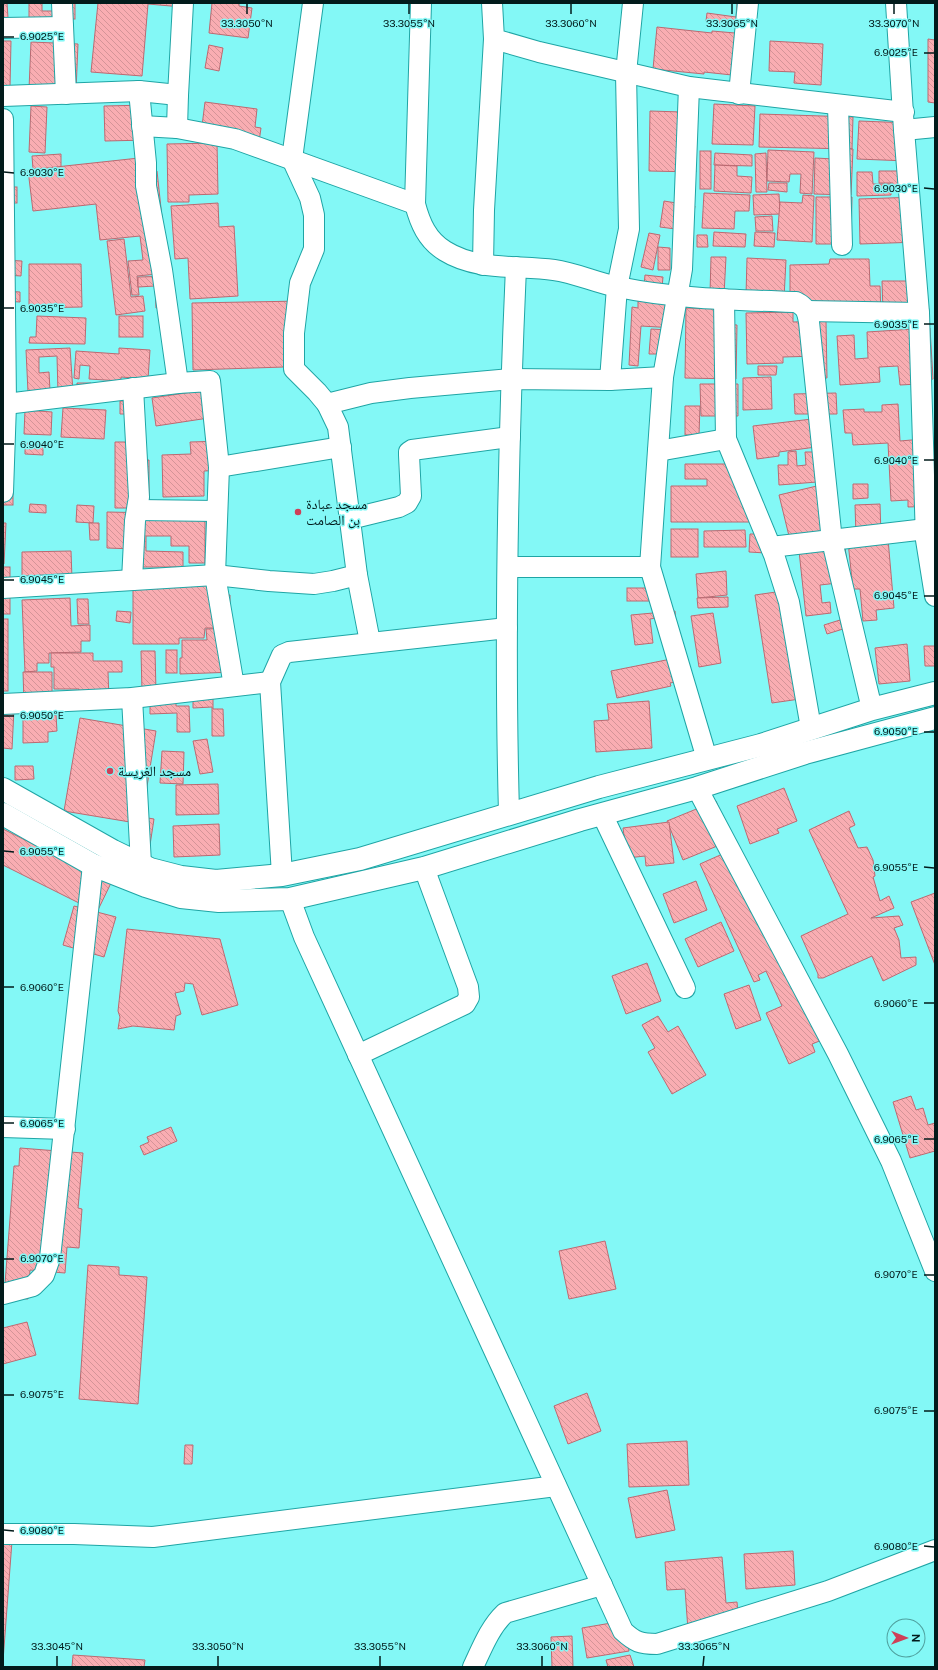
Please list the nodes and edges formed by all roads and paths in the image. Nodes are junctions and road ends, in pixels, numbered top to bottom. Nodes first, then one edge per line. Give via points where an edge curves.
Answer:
1 (62, 3) edge
2 (183, 3) edge
3 (313, 3) edge
4 (421, 3) edge
5 (492, 3) edge
6 (633, 3) edge
7 (748, 3) edge
8 (896, 3) edge
9 (63, 27) junction
10 (3, 28) edge
11 (494, 39) junction
12 (626, 73) junction
13 (689, 87) junction
14 (139, 91) junction
15 (66, 94) junction
16 (178, 94) junction
17 (739, 94) junction
18 (3, 96) edge
19 (838, 105) junction
20 (3, 119) edge
21 (904, 121) junction
22 (142, 126) junction
23 (935, 127) edge
24 (178, 128) junction
25 (292, 159) junction
26 (414, 204) junction
27 (842, 246) dead end
28 (483, 265) junction
29 (516, 267) junction
30 (926, 280) edge
31 (617, 287) junction
32 (678, 296) junction
33 (724, 299) junction
34 (807, 311) junction
35 (919, 313) junction
36 (664, 377) junction
37 (511, 379) junction
38 (610, 380) junction
39 (178, 383) junction
40 (928, 385) edge
41 (133, 388) junction
42 (6, 404) junction
43 (327, 404) junction
44 (510, 437) junction
45 (726, 439) junction
46 (4, 442) edge
47 (341, 447) junction
48 (658, 451) junction
49 (219, 467) junction
50 (3, 492) edge
51 (138, 510) junction
52 (217, 511) junction
53 (350, 518) junction
54 (926, 529) junction
55 (832, 541) junction
56 (771, 547) junction
57 (508, 567) junction
58 (650, 567) junction
59 (215, 575) junction
60 (357, 575) junction
61 (132, 580) junction
62 (3, 588) edge
63 (935, 596) edge
64 (507, 628) junction
65 (370, 642) junction
66 (270, 682) junction
67 (234, 686) junction
68 (935, 693) edge
69 (132, 698) junction
70 (3, 704) edge
71 (872, 709) junction
72 (935, 718) edge
73 (811, 728) junction
74 (707, 759) junction
75 (697, 788) junction
76 (3, 789) edge
77 (509, 813) junction
78 (3, 814) edge
79 (602, 814) junction
80 (141, 864) junction
81 (94, 866) junction
82 (424, 868) junction
83 (282, 875) junction
84 (290, 899) junction
85 (686, 988) dead end
86 (358, 1055) junction
87 (3, 1126) edge
88 (65, 1129) junction
89 (935, 1271) edge
90 (3, 1294) edge
91 (556, 1486) junction
92 (3, 1534) edge
93 (935, 1550) edge
94 (602, 1584) junction
95 (472, 1667) edge

1 - 9 street
2 - 16 street
3 - 25 street
4 - 26 street
5 - 11 street
6 - 12 street
7 - 17 street
8 - 21 street
9 - 10 street
9 - 15 street
11 - 12 street
11 - 28 street
12 - 13 street
12 - 31 street via 629,229
13 - 17 street
13 - 32 street via 682,269
14 - 15 street
14 - 16 street
14 - 22 street
15 - 18 street
16 - 24 street
17 - 19 street
19 - 21 street
19 - 27 street
20 - 42 street
21 - 23 street
21 - 30 street
22 - 24 street
22 - 39 street via 146,186 162,270
24 - 25 street via 234,139
25 - 26 street
25 - 43 street via 310,198 314,215 314,249 300,283 294,333 294,369
26 - 28 street via 426,234 444,250 461,259
28 - 29 street
29 - 31 street via 570,273
29 - 37 street
30 - 35 street
31 - 32 street
31 - 38 street
32 - 33 street
32 - 36 street
33 - 34 street via 796,302
33 - 45 street
34 - 35 street
34 - 55 street
35 - 40 street
36 - 38 street
36 - 48 street
37 - 38 street
37 - 43 street via 371,393
37 - 44 street
39 - 41 street
39 - 49 street via 210,381
40 - 54 street
41 - 42 street
41 - 51 street
42 - 46 street
43 - 47 street via 338,427
44 - 53 street via 412,450 409,452 411,496 407,503
44 - 57 street
45 - 48 street
45 - 56 street
46 - 50 street
47 - 49 street
47 - 53 street
48 - 58 street
49 - 52 street
51 - 52 street
51 - 61 street via 135,521
52 - 59 street
53 - 60 street
54 - 55 street
54 - 63 street
55 - 56 street
55 - 71 street
56 - 73 street via 789,602
57 - 58 street
57 - 64 street
58 - 74 street
59 - 60 street via 269,582 314,584
59 - 61 street
59 - 67 street
60 - 65 street
61 - 62 street
64 - 65 street
64 - 77 street
65 - 66 street via 289,652 282,655
66 - 67 street
66 - 83 street
67 - 69 street
68 - 71 main road
69 - 70 street
69 - 80 street
71 - 73 main road
72 - 75 main road via 805,753
73 - 74 main road via 761,745
74 - 77 main road
75 - 79 main road
75 - 89 street via 838,1054 887,1154
76 - 80 main road
77 - 83 main road via 360,859
78 - 81 main road
79 - 82 main road
79 - 85 street
80 - 83 main road via 181,877 216,881
81 - 84 main road via 181,897 219,901
81 - 88 street
82 - 84 main road
82 - 86 street via 468,987 469,997 465,1004
84 - 86 street via 304,937
86 - 91 street
87 - 88 street
88 - 90 street via 50,1258 44,1275 33,1286
91 - 92 street via 153,1537
91 - 94 street
93 - 94 street via 828,1591 657,1644 643,1644 633,1640 623,1631
94 - 95 street via 505,1613 489,1634

